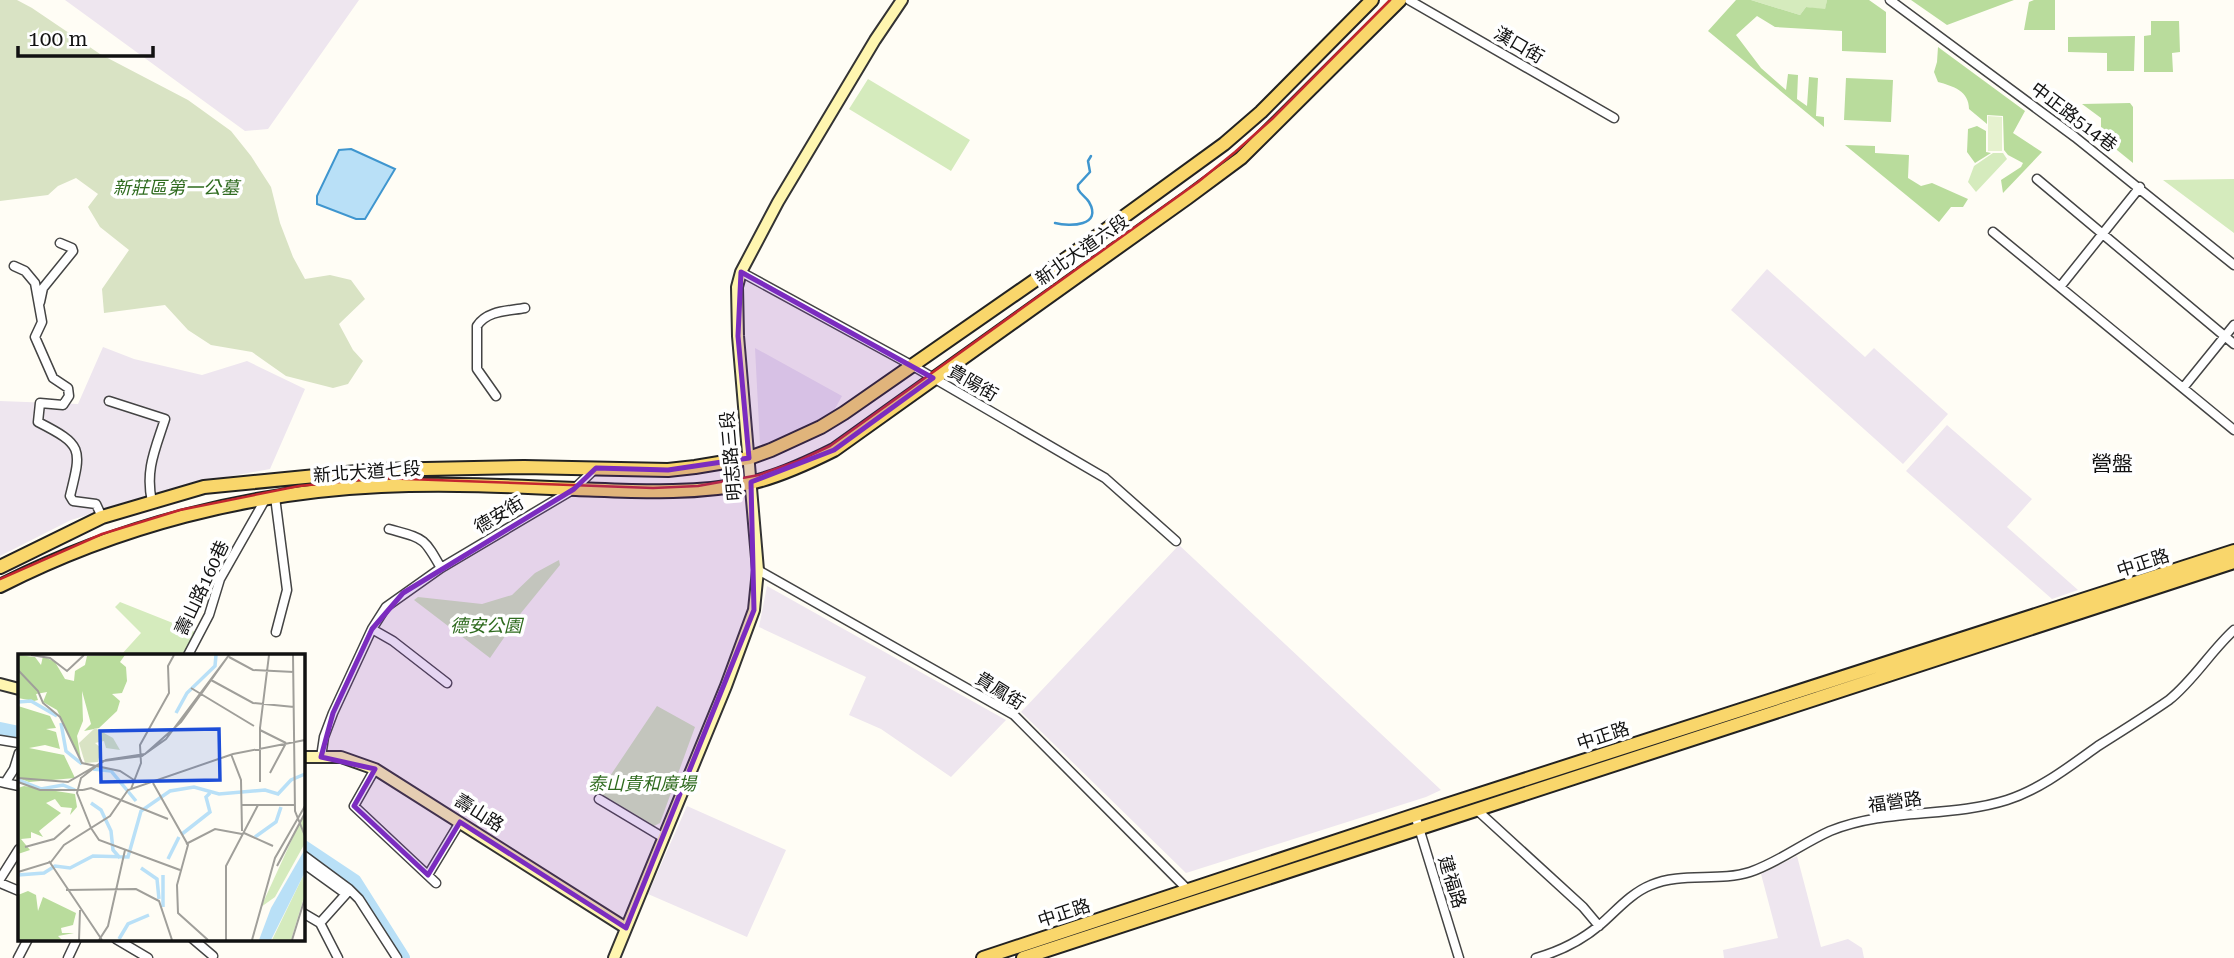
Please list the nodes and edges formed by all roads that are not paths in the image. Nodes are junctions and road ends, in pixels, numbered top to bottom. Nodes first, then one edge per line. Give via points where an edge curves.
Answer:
1 (902, 0) edge
2 (1372, 0) edge
3 (1400, 0) edge
4 (1409, 0) edge
5 (1889, 0) edge
6 (1614, 118) dead end
7 (2037, 179) dead end
8 (2140, 187) junction
9 (1993, 232) dead end
10 (2103, 234) junction
11 (60, 243) dead end
12 (2234, 265) edge
13 (14, 266) dead end
14 (741, 272) junction
15 (2060, 287) junction
16 (39, 305) junction
17 (525, 308) dead end
18 (2234, 325) edge
19 (2225, 336) junction
20 (2234, 344) edge
21 (912, 366) junction
22 (933, 378) junction
23 (2183, 388) junction
24 (496, 396) dead end
25 (108, 401) dead end
26 (2234, 430) edge
27 (749, 458) junction
28 (596, 468) junction
29 (751, 482) junction
30 (574, 489) junction
31 (271, 497) junction
32 (152, 502) junction
33 (102, 517) junction
34 (390, 528) dead end
35 (1176, 541) dead end
36 (2234, 551) edge
37 (2234, 562) edge
38 (0, 567) edge
39 (441, 568) junction
40 (758, 570) junction
41 (0, 586) edge
42 (372, 629) junction
43 (2234, 630) edge
44 (276, 632) dead end
45 (189, 654) edge
46 (447, 683) dead end
47 (0, 684) edge
48 (18, 689) edge
49 (0, 740) edge
50 (18, 743) edge
51 (18, 757) edge
52 (304, 757) edge
53 (321, 757) junction
54 (375, 769) junction
55 (2, 783) edge
56 (599, 799) dead end
57 (1478, 811) junction
58 (1415, 815) junction
59 (460, 822) junction
60 (1419, 829) junction
61 (664, 838) junction
62 (18, 851) edge
63 (304, 856) edge
64 (304, 864) edge
65 (428, 875) junction
66 (0, 881) edge
67 (436, 883) dead end
68 (18, 890) edge
69 (1188, 890) junction
70 (304, 915) edge
71 (320, 923) junction
72 (1599, 926) junction
73 (626, 928) junction
74 (27, 940) edge
75 (77, 940) edge
76 (120, 940) edge
77 (194, 940) edge
78 (213, 956) edge
79 (18, 958) edge
80 (68, 958) edge
81 (148, 958) edge
82 (338, 958) edge
83 (397, 958) edge
84 (614, 958) edge
85 (983, 958) edge
86 (1023, 958) edge
87 (1459, 958) edge
88 (1536, 958) edge

1 - 14 main road, 明志路三段 via 778,202
2 - 21 main road, 新北大道六段 via 1224,144
3 - 22 main road, 新北大道六段 via 1241,158
4 - 6 street, 漢口街
5 - 8 street, 中正路514巷
7 - 10 street
8 - 10 street
8 - 12 street, 中正路514巷
9 - 15 street
10 - 15 street
10 - 19 street
11 - 16 street via 73,251 43,288
13 - 16 street via 35,283
14 - 21 street, 貴陽街
14 - 27 main road, 明志路三段 via 738,336
15 - 23 street
16 - 33 street via 42,322 35,337 53,378 68,388 69,396 63,405 40,402 38,422 64,435 77,448 79,460 70,496 73,501 96,504
17 - 24 street via 491,314 477,326 477,369
18 - 19 street
19 - 20 street
19 - 23 street
21 - 22 street, 貴陽街
21 - 27 main road, 新北大道六段 via 821,427
22 - 29 main road, 新北大道六段 via 834,450
22 - 35 street, 貴陽街 via 1105,478
23 - 26 street
25 - 32 street via 165,419 149,467
27 - 28 main road, 新北大道七段 via 667,470
27 - 29 main road, 明志路三段
28 - 30 street, 德安街
28 - 32 main road, 新北大道七段 via 377,470 204,487
29 - 30 main road, 新北大道七段 via 685,492
29 - 40 main road, 明志路三段
30 - 31 main road, 新北大道七段 via 379,486
30 - 39 street, 德安街
31 - 41 main road, 新北大道七段 via 120,535
31 - 44 street via 287,590
31 - 45 street, 壽山路160巷 via 220,579 209,615
32 - 33 main road, 新北大道七段
33 - 38 main road, 新北大道七段
34 - 39 street via 426,542
36 - 58 main road, 中正路
37 - 57 main road, 中正路
39 - 42 street, 德安街 via 387,607
40 - 61 main road, 明志路三段 via 749,631
40 - 69 street, 貴鳳街 via 1014,715
42 - 46 street
42 - 53 street, 德安街 via 333,713
43 - 72 street, 福營路 via 2169,700 2019,795 1830,831 1749,872 1651,884
47 - 48 main road
49 - 50 street
51 - 55 street via 15,769
52 - 53 main road, 壽山路
53 - 54 main road, 壽山路 via 341,757
54 - 59 main road, 壽山路
54 - 65 street via 354,806
56 - 61 street
57 - 60 main road, 中正路
57 - 72 street
58 - 60 street, 建福路
58 - 69 main road, 中正路
59 - 65 street
59 - 73 main road, 壽山路
60 - 86 main road, 中正路
60 - 87 street, 建福路
61 - 73 main road, 明志路三段
62 - 66 street
63 - 83 street via 354,894
64 - 71 street via 346,894
65 - 67 street
66 - 68 street
69 - 85 main road, 中正路
70 - 71 street
71 - 82 street
72 - 88 street, 福營路 via 1558,952
73 - 84 main road, 明志路三段
74 - 79 street
75 - 80 street
76 - 81 street
77 - 78 street

